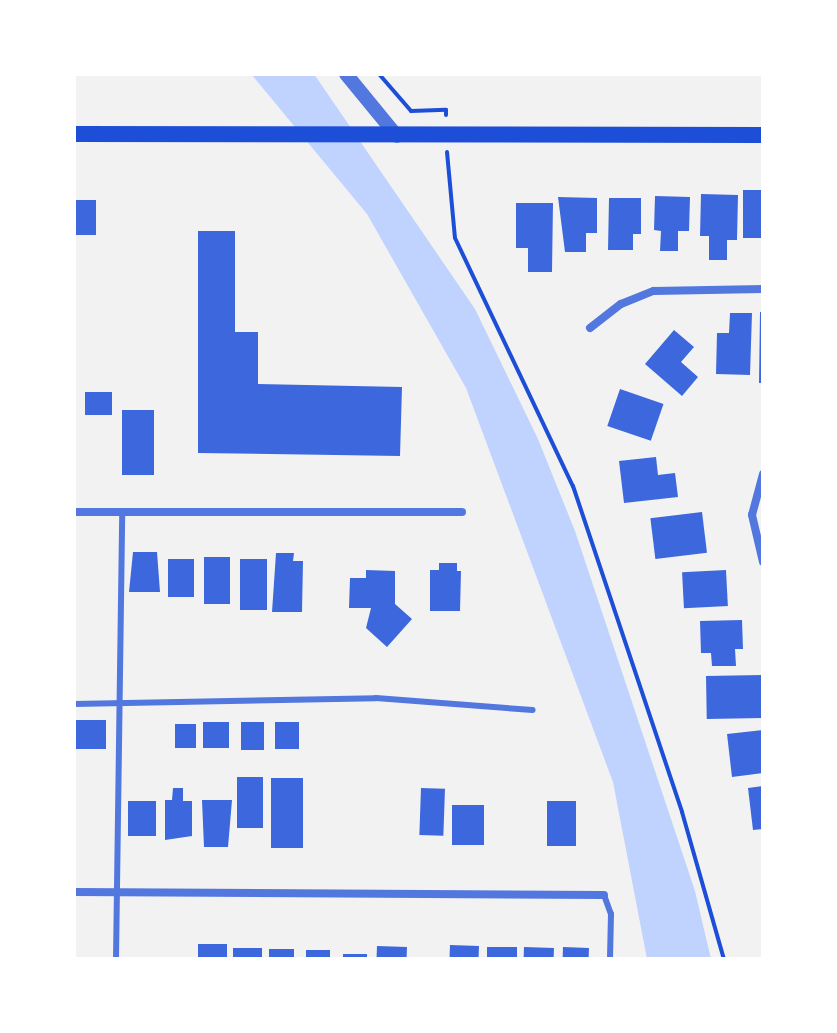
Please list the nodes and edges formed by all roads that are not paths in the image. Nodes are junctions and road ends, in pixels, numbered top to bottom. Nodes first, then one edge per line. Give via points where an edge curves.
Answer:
1 (346, 74) edge
2 (74, 134) edge
3 (763, 135) edge
4 (397, 136) junction
5 (763, 289) edge
6 (590, 328) dead end
7 (763, 474) edge
8 (74, 512) edge
9 (122, 512) junction
10 (462, 512) dead end
11 (763, 562) edge
12 (74, 704) edge
13 (119, 704) junction
14 (533, 710) dead end
15 (74, 892) edge
16 (117, 892) junction
17 (604, 895) joint
18 (116, 959) edge
19 (610, 959) edge

1 - 4 street
2 - 4 main road
3 - 4 main road
5 - 6 street via 654,291 632,297
7 - 11 street via 752,515
8 - 9 street
9 - 10 street
9 - 13 lane
12 - 13 lane
13 - 14 lane via 376,698
13 - 16 lane
15 - 16 street
16 - 17 street
16 - 18 lane
17 - 19 lane via 611,914

